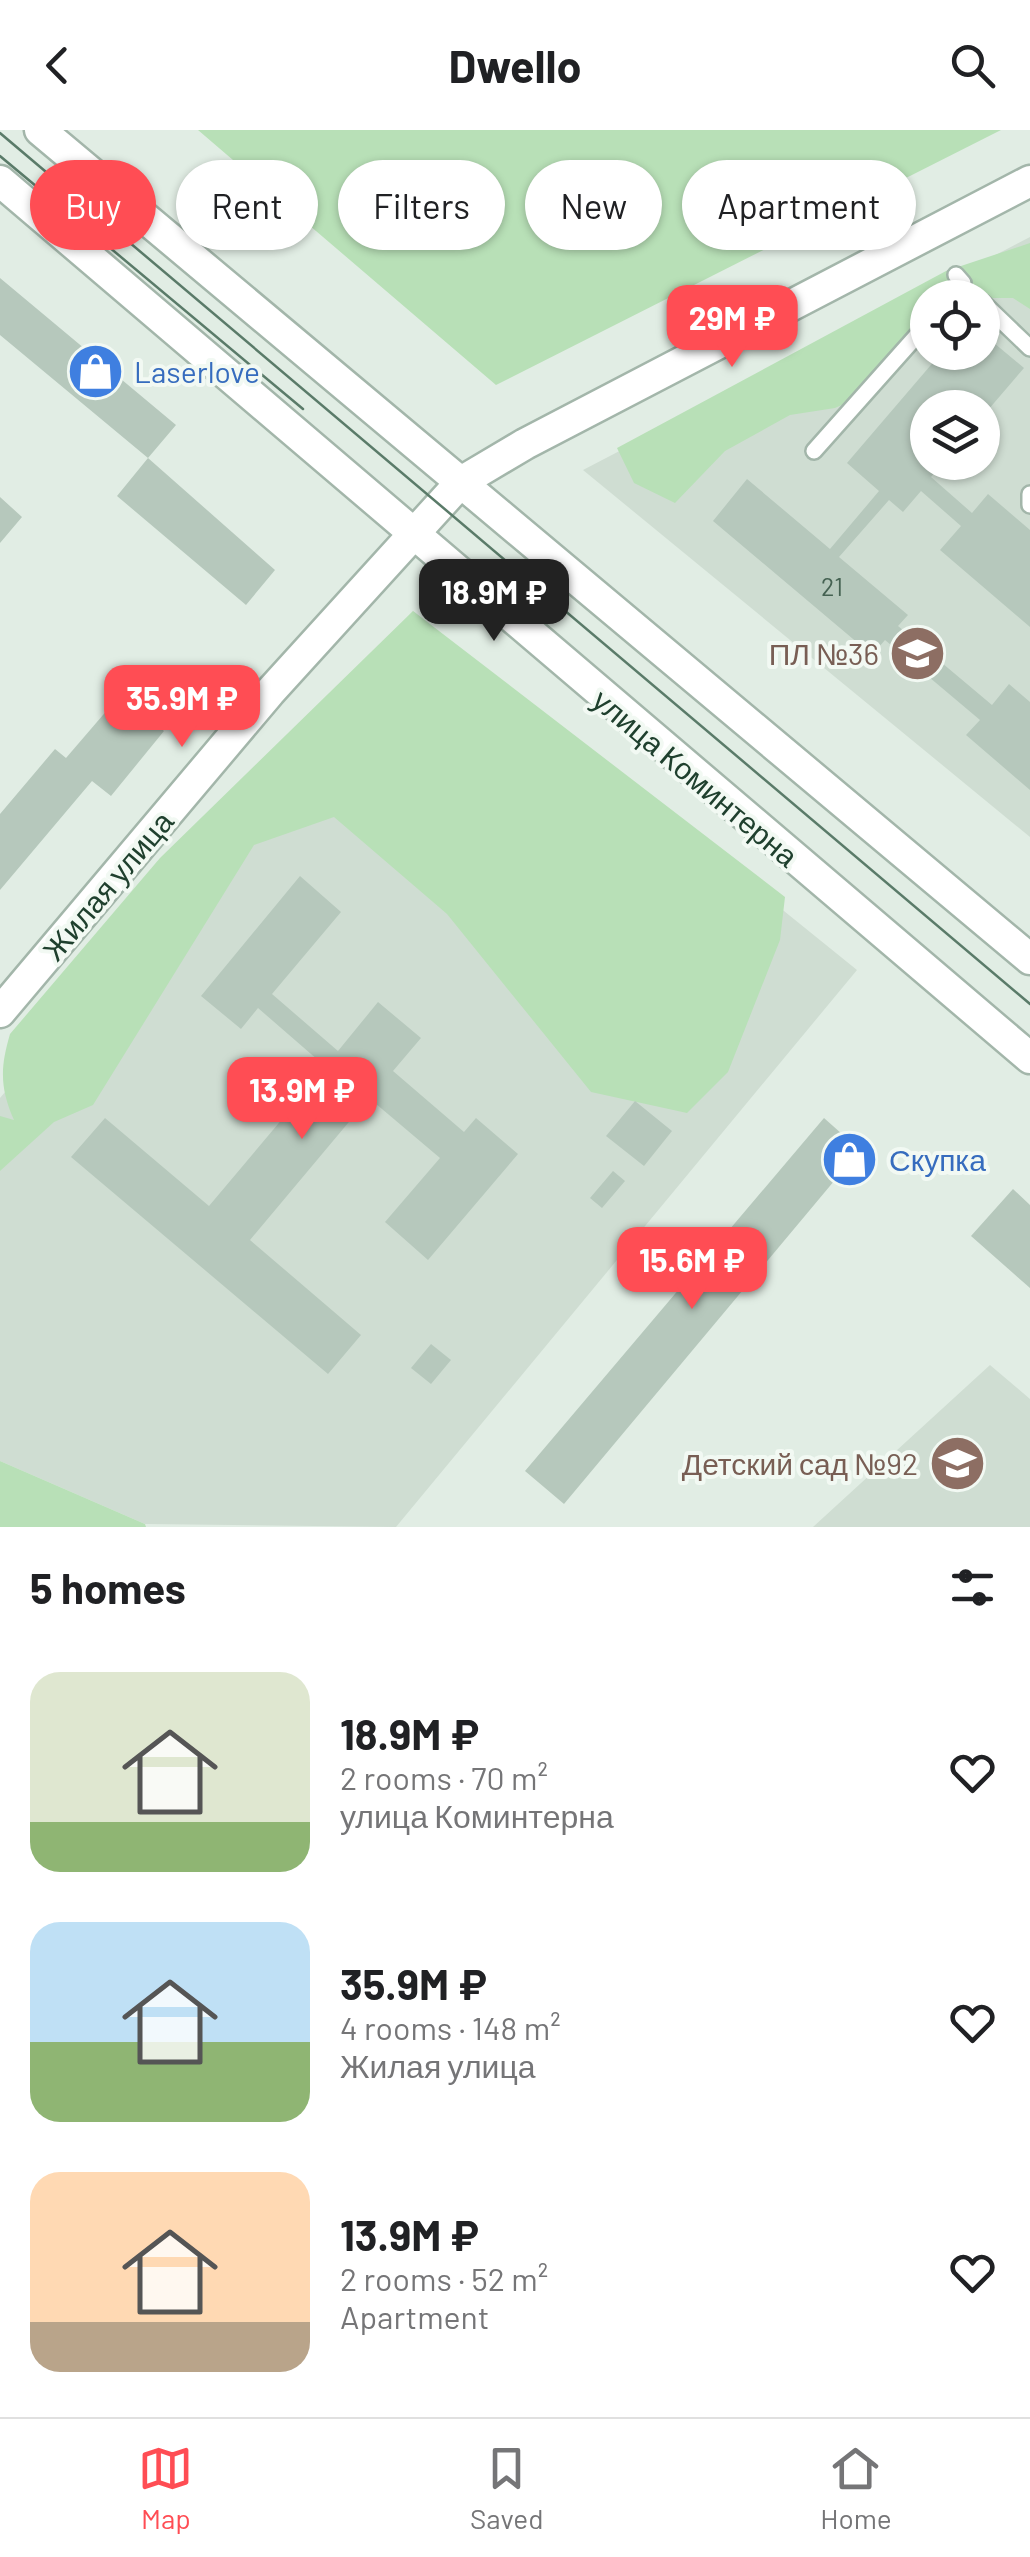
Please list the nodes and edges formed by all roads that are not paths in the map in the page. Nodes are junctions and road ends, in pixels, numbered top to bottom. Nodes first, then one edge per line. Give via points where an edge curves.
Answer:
1 (40, 130) edge
2 (0, 181) edge
3 (1030, 181) edge
4 (1000, 319) edge
5 (910, 343) edge
6 (1030, 348) edge
7 (814, 451) dead end
8 (461, 482) junction
9 (1030, 494) edge
10 (1030, 505) edge
11 (415, 534) junction
12 (1030, 959) edge
13 (0, 1012) edge
14 (1030, 1058) edge

1 - 8 street
2 - 11 street, улица Коминтерна
3 - 8 street, Жилая улица
4 - 6 lane
5 - 7 lane
8 - 11 street, Жилая улица
8 - 12 street
9 - 10 lane
11 - 13 street, Жилая улица via 270,692
11 - 14 street, улица Коминтерна

